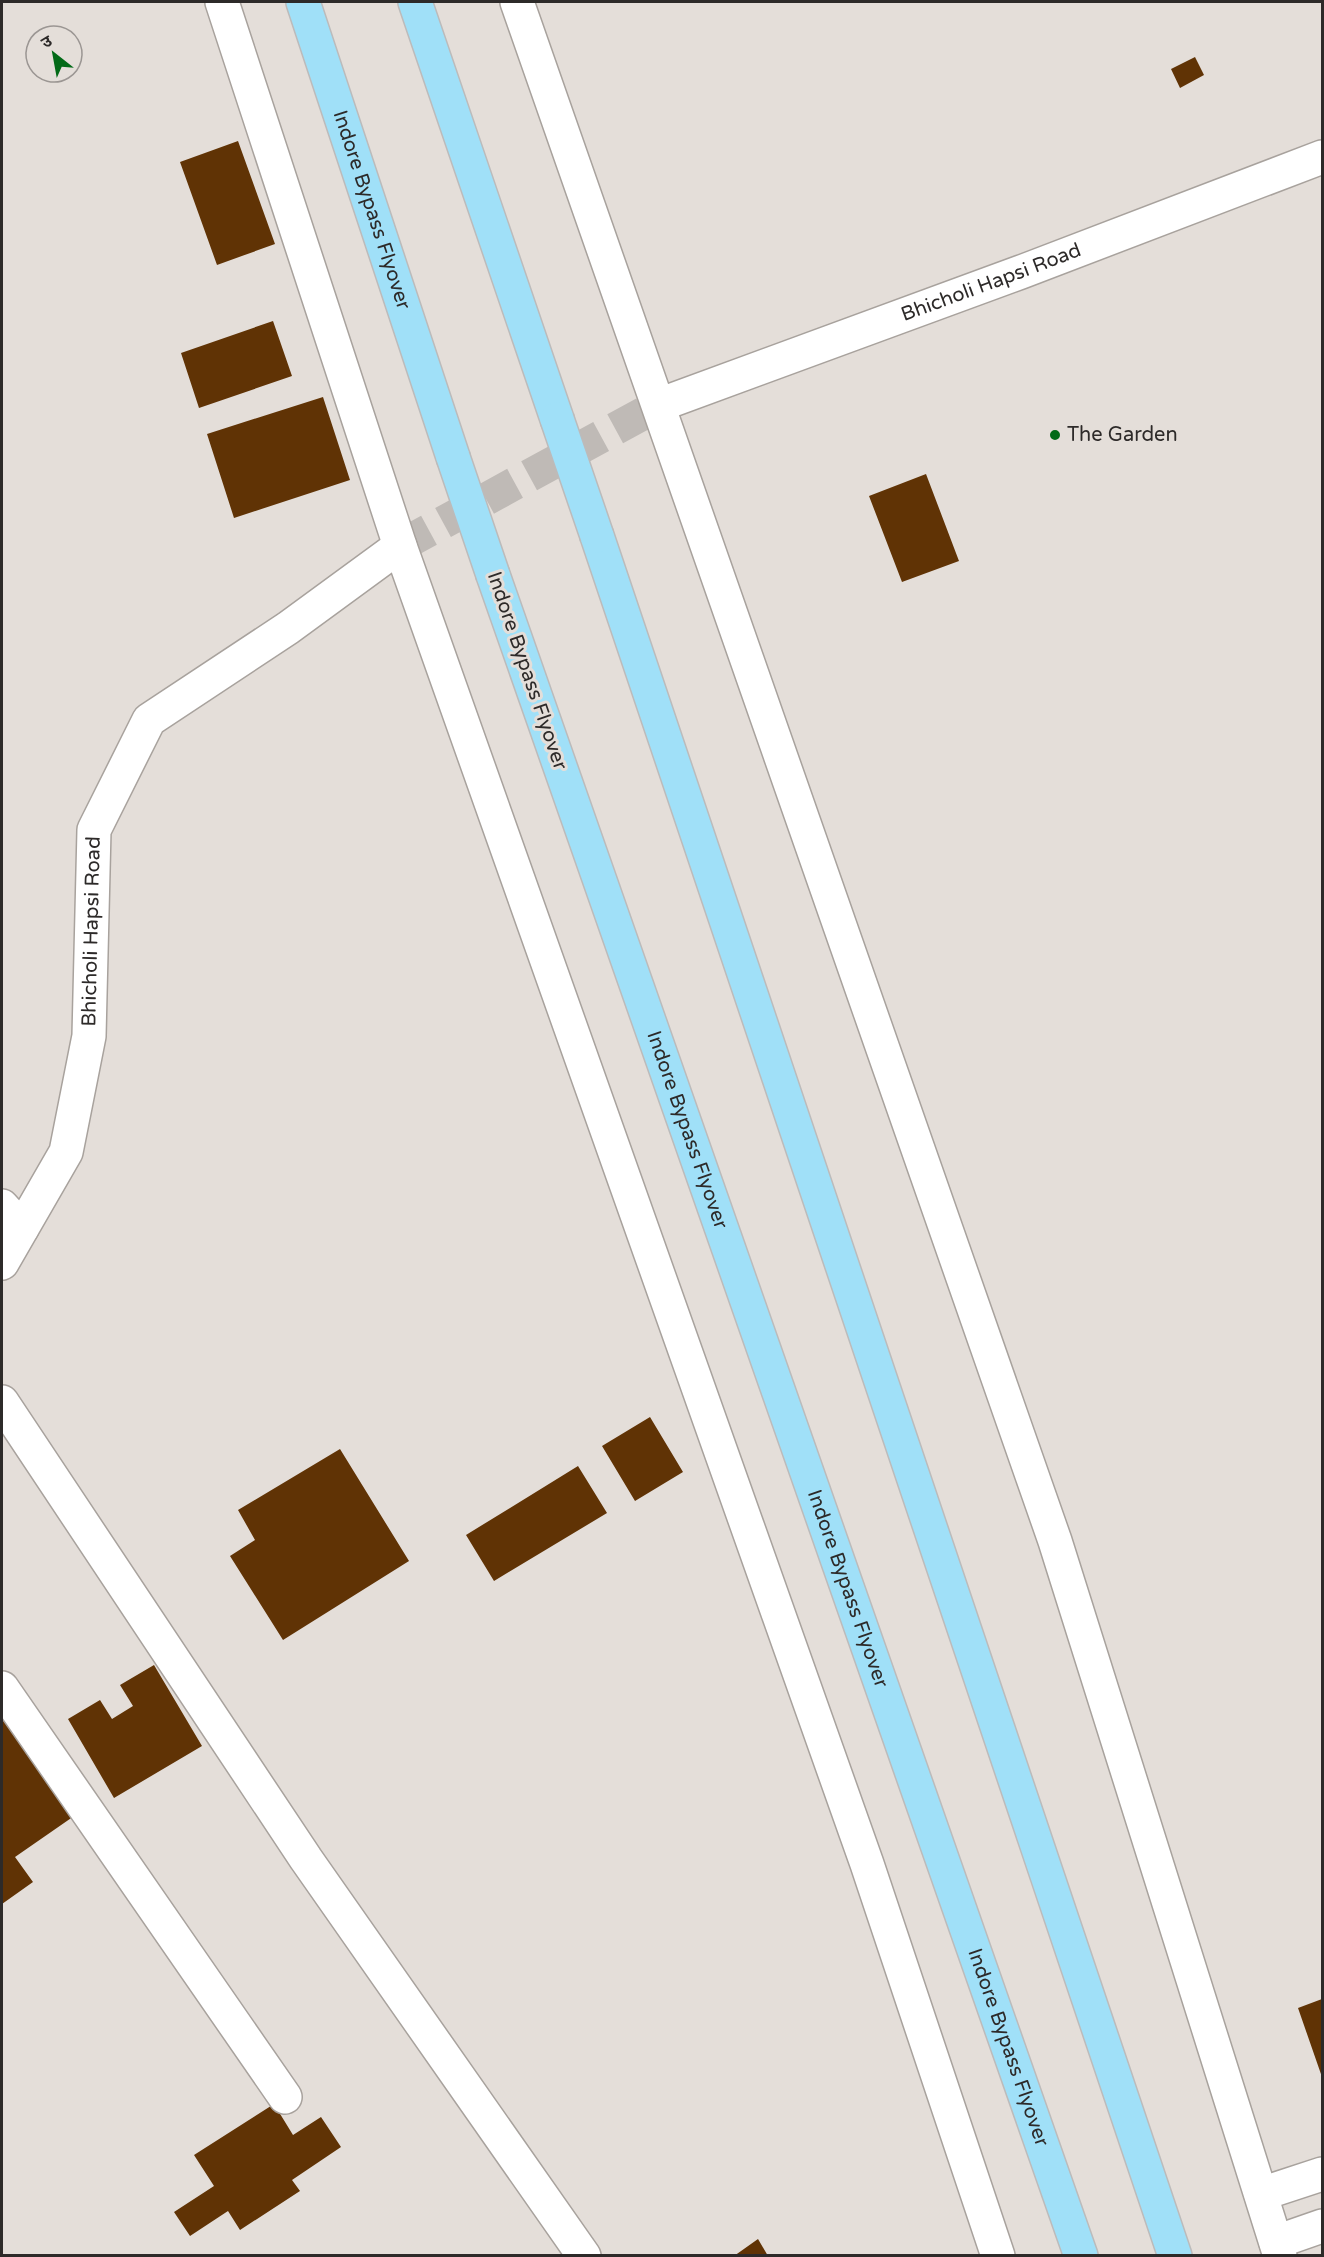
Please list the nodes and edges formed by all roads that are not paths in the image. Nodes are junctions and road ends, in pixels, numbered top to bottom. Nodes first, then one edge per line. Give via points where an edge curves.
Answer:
1 (222, 2) edge
2 (303, 2) edge
3 (415, 2) edge
4 (517, 2) edge
5 (1323, 157) edge
6 (659, 405) junction
7 (400, 546) junction
8 (12, 1217) edge
9 (2, 1263) edge
10 (2, 1402) edge
11 (2, 1688) edge
12 (285, 2097) dead end
13 (1323, 2174) edge
14 (1261, 2194) junction
15 (1323, 2226) edge
16 (1278, 2249) edge
17 (584, 2256) edge
18 (998, 2256) edge
19 (1081, 2256) edge
20 (1175, 2256) edge

1 - 7 street
2 - 19 highway, Indore Bypass Flyover, bridge via 489,564
3 - 20 highway, bridge
4 - 6 street
5 - 6 street, Bhicholi Hapsi Road
6 - 14 street via 1055,1541
7 - 8 street, Bhicholi Hapsi Road via 288,628 149,720 94,830 89,1036 66,1152
7 - 18 street via 867,1864
8 - 9 street, Bhicholi Hapsi Road
10 - 17 street via 306,1858
11 - 12 street
13 - 14 street
14 - 16 street
15 - 16 street

